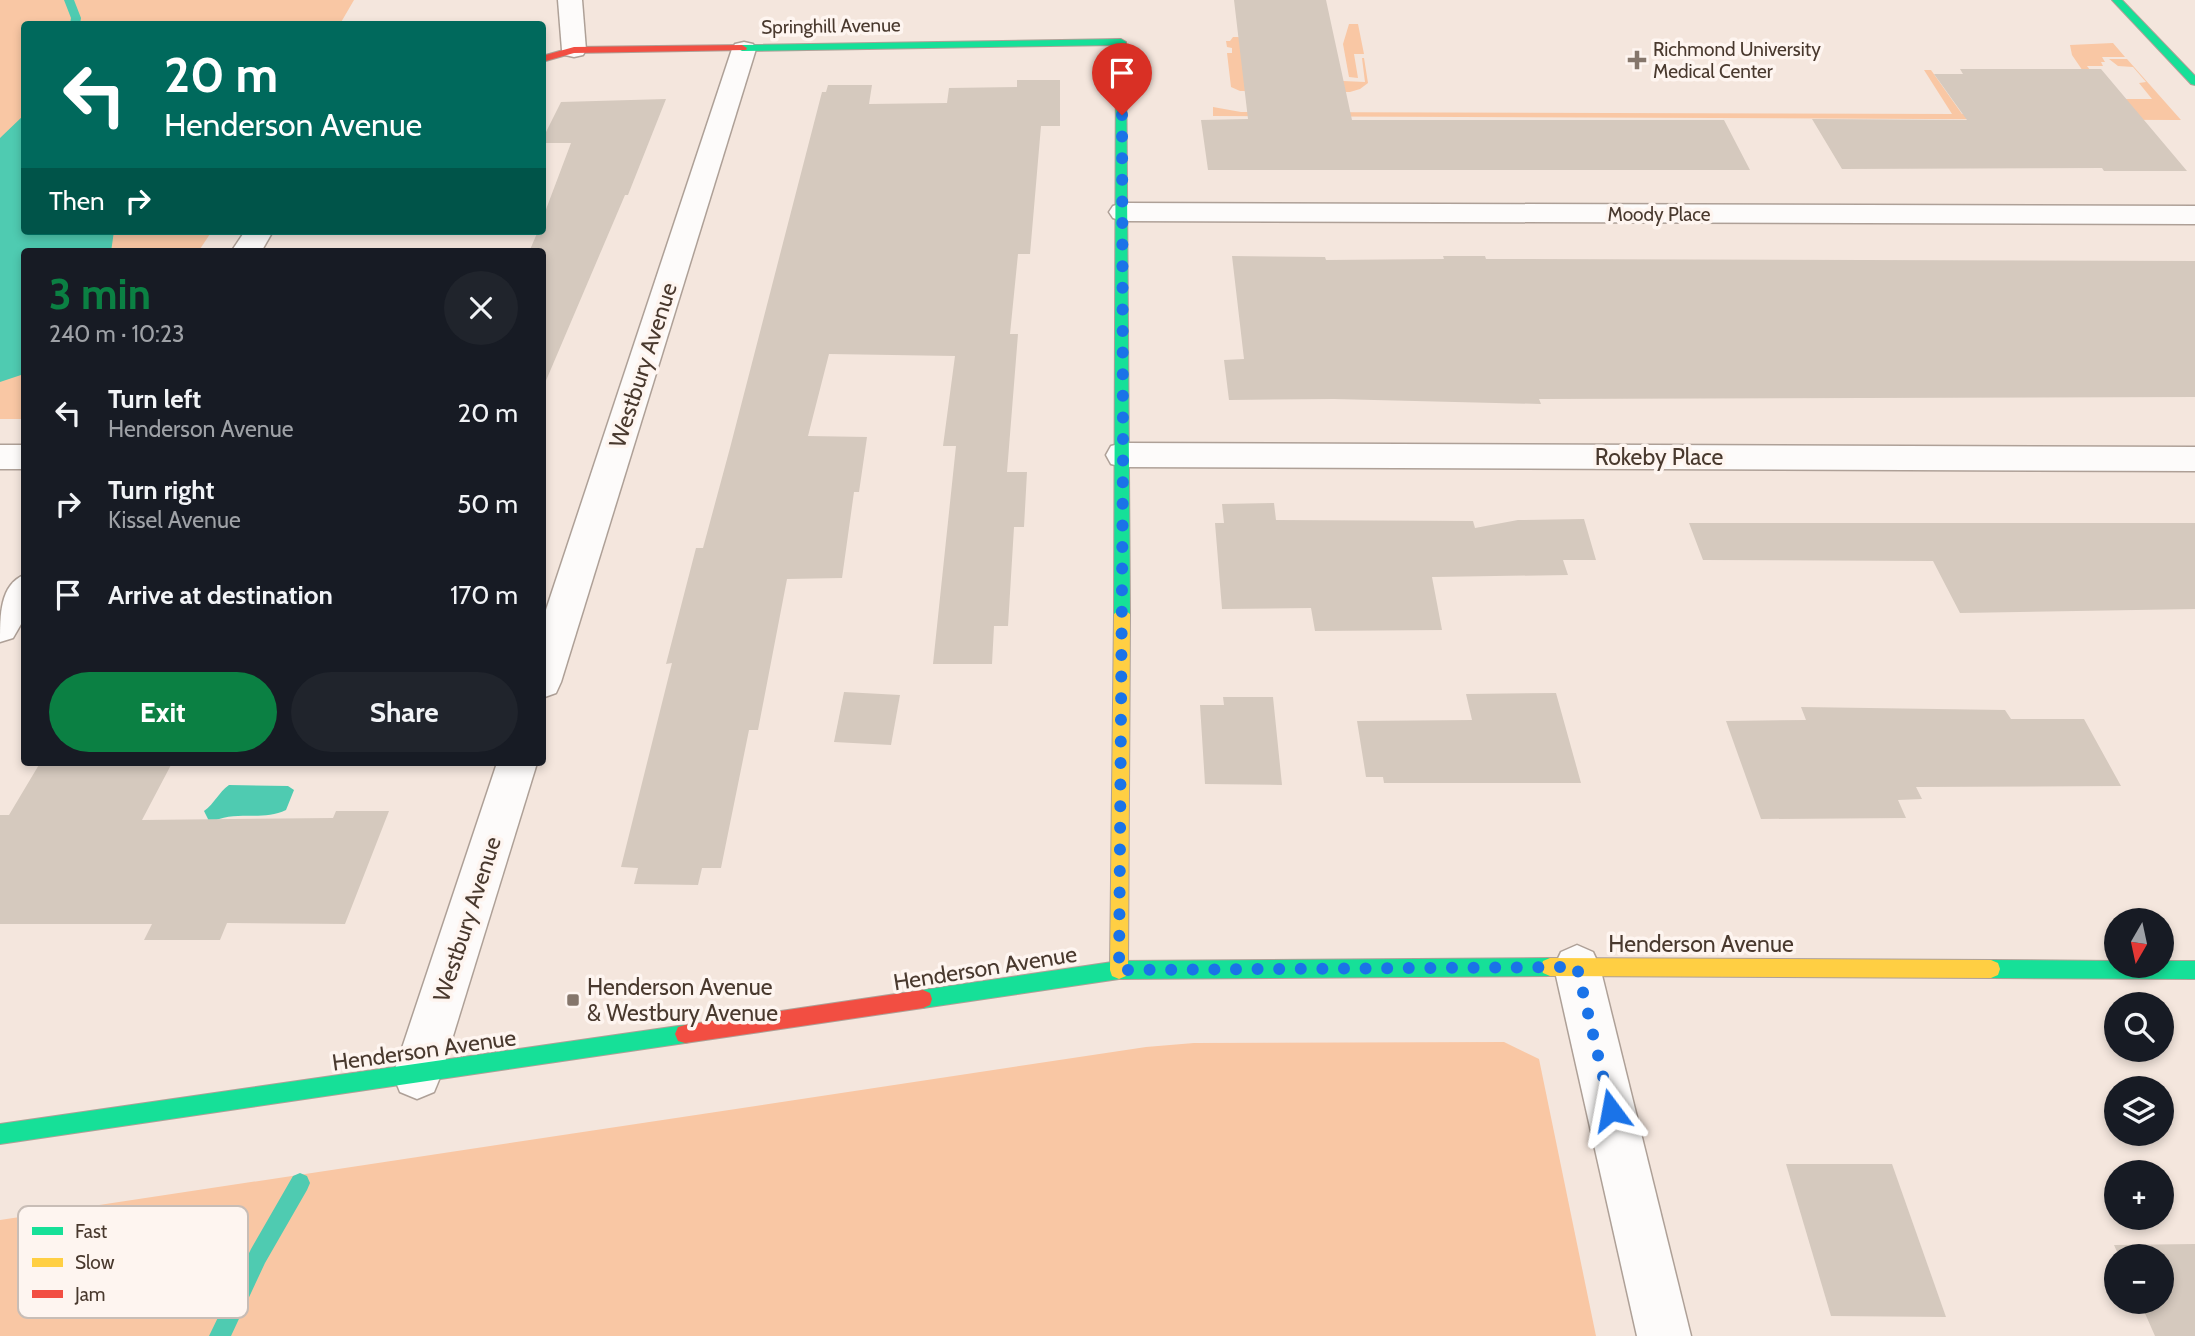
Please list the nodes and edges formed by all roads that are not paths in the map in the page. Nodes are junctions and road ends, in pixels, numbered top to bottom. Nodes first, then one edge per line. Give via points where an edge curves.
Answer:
1 (570, 0) edge
2 (2118, 0) edge
3 (744, 49) junction
4 (574, 50) junction
5 (546, 58) edge
6 (2195, 82) edge
7 (1123, 212) junction
8 (2195, 215) edge
9 (1123, 455) junction
10 (0, 457) edge
11 (21, 457) edge
12 (2195, 459) edge
13 (21, 594) edge
14 (0, 626) edge
15 (546, 669) edge
16 (516, 766) edge
17 (1577, 967) junction
18 (1119, 970) junction
19 (2195, 970) edge
20 (417, 1075) junction
21 (0, 1133) edge
22 (1664, 1336) edge

1 - 4 street
2 - 6 street
3 - 4 street, Springhill Avenue
3 - 7 street, Springhill Avenue via 1121,42
3 - 15 street, Westbury Avenue
4 - 5 street, Springhill Avenue
7 - 8 street, Moody Place
7 - 9 street
9 - 12 street, Rokeby Place
9 - 18 street
10 - 11 street
13 - 14 street
16 - 20 street, Westbury Avenue
17 - 18 street, Henderson Avenue
17 - 19 street, Henderson Avenue
17 - 22 street
18 - 20 street, Henderson Avenue
20 - 21 street, Henderson Avenue

